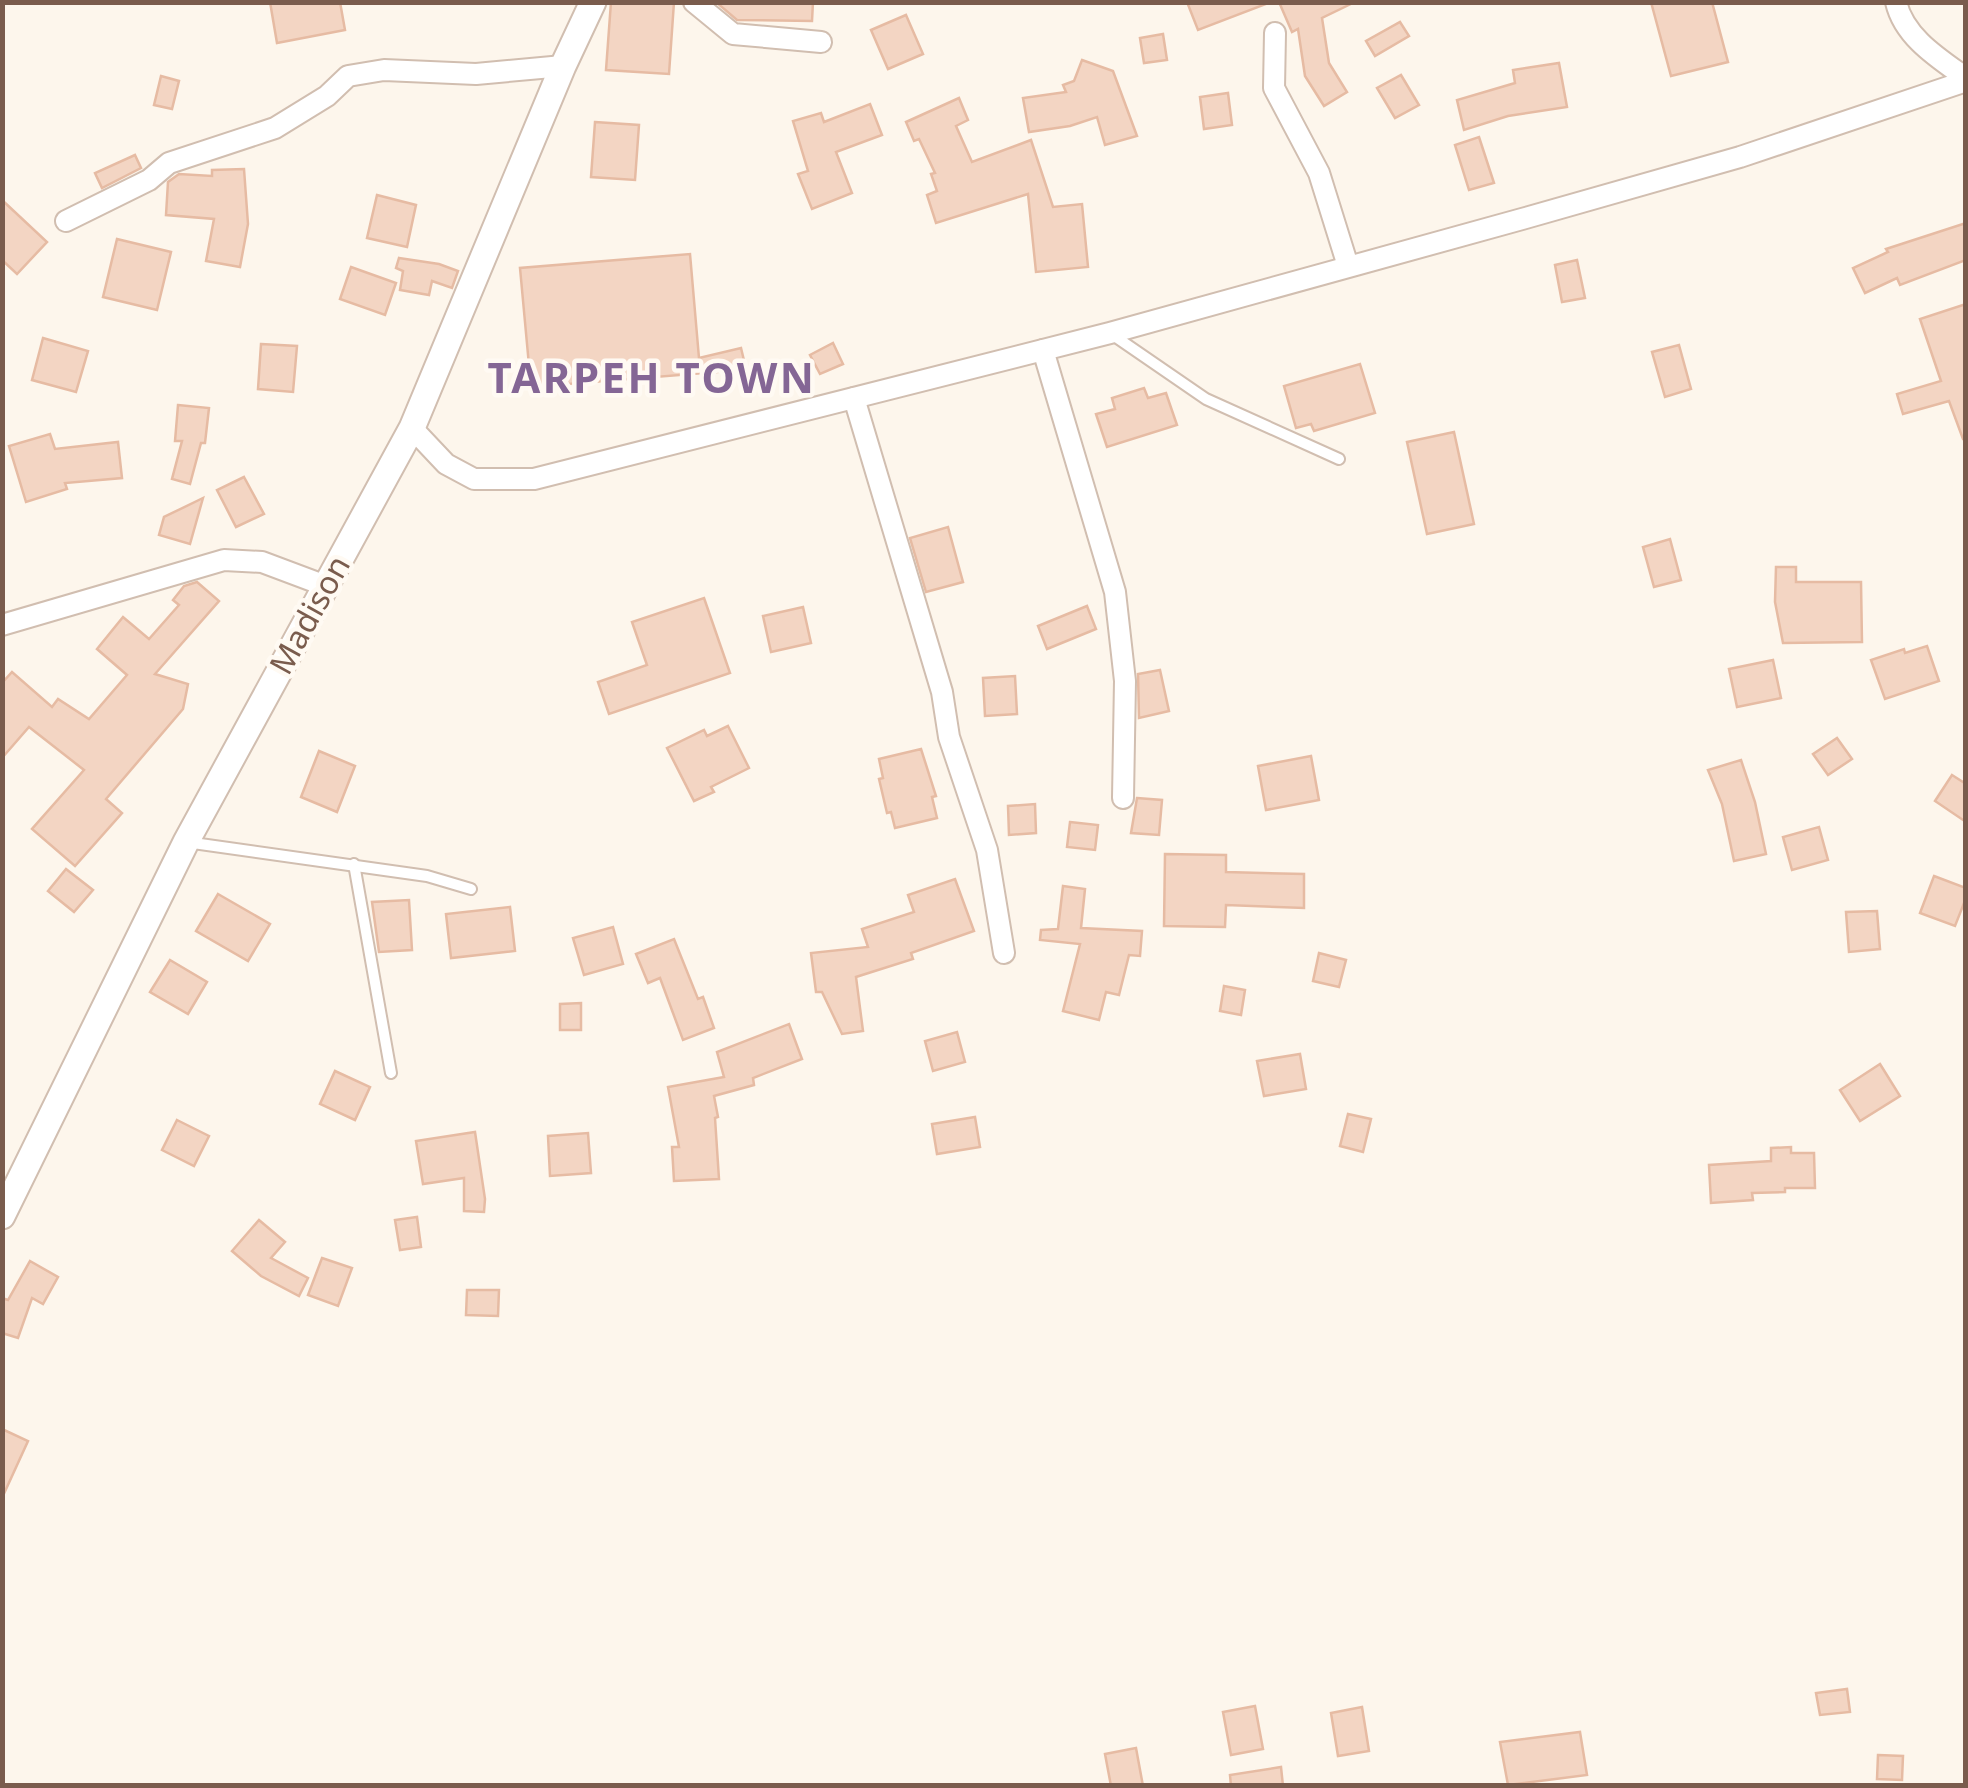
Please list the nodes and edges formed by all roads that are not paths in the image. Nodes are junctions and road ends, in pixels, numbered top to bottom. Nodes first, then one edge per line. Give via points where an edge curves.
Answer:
1 (593, 2) edge
2 (694, 2) edge
3 (1896, 2) edge
4 (1275, 33) dead end
5 (821, 42) dead end
6 (563, 66) junction
7 (1966, 79) edge
8 (66, 221) dead end
9 (1348, 266) junction
10 (1110, 333) junction
11 (1044, 350) junction
12 (854, 398) junction
13 (412, 428) junction
14 (1339, 459) dead end
15 (326, 586) junction
16 (2, 625) edge
17 (1123, 798) dead end
18 (186, 842) junction
19 (354, 864) junction
20 (471, 890) dead end
21 (1004, 953) dead end
22 (391, 1073) dead end
23 (2, 1216) edge

1 - 6 street, Madison
2 - 5 street via 732,34
3 - 7 street via 1900,20 1928,51
4 - 9 street via 1274,88 1318,173
6 - 8 street via 348,76 275,128 170,163
6 - 13 street, Madison
7 - 9 street via 1740,157
9 - 10 street
10 - 11 street
10 - 14 lane via 1206,399
11 - 12 street
11 - 17 street via 1115,592 1124,680
12 - 13 street via 534,480 474,479 446,464
12 - 21 street via 987,850
13 - 15 street, Madison
15 - 16 street via 262,562 224,560
15 - 18 street, Madison
18 - 19 lane
18 - 23 street, Madison
19 - 20 lane
19 - 22 lane

